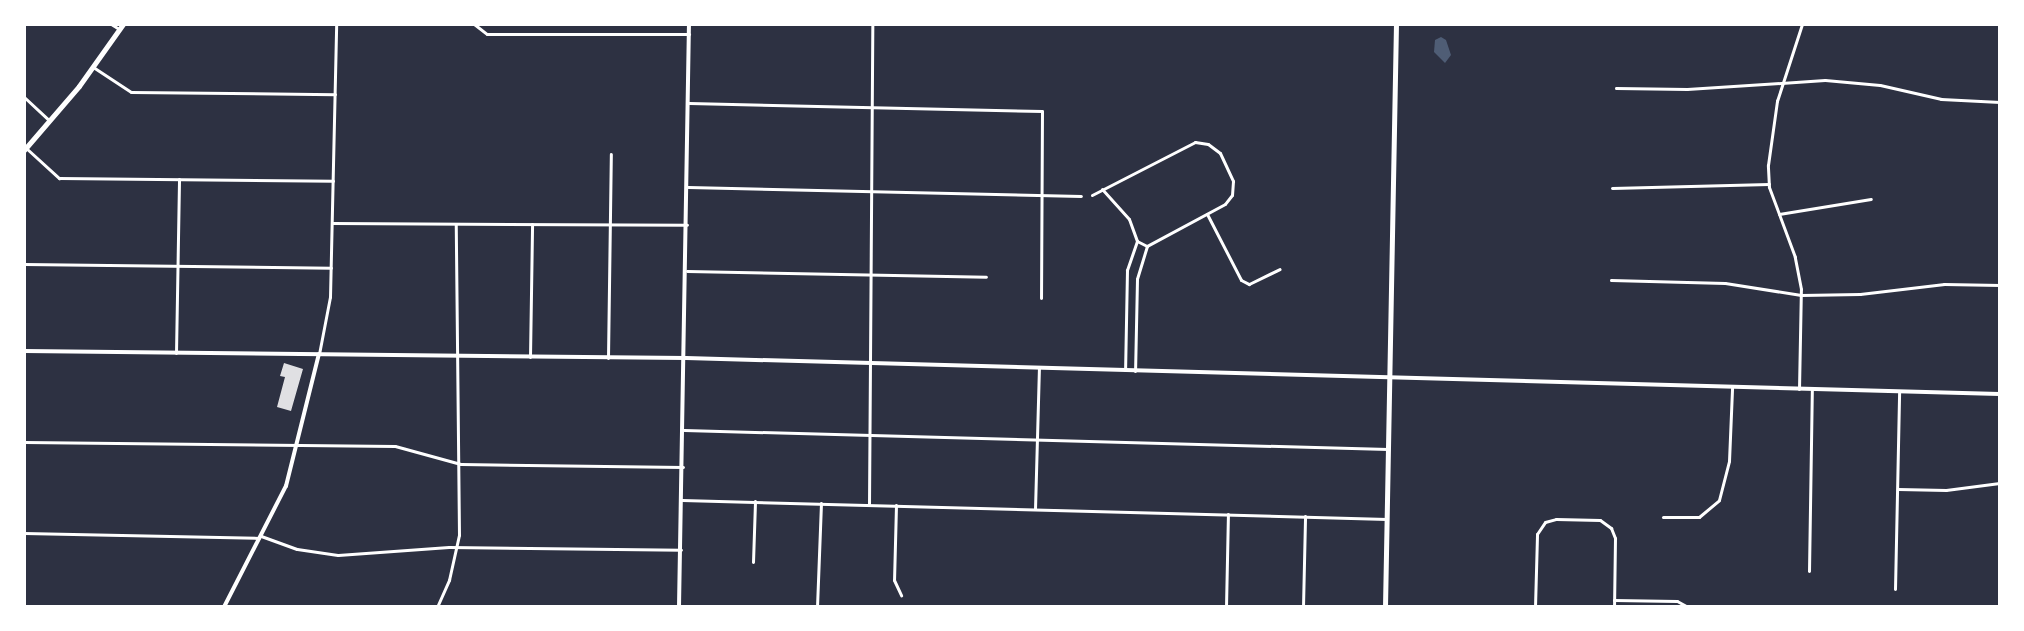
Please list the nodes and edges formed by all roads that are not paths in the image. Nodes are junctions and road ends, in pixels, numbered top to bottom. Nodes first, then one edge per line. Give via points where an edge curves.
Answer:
1 (111, 24) edge
2 (336, 24) edge
3 (689, 24) edge
4 (872, 24) edge
5 (971, 24) edge
6 (987, 24) edge
7 (1396, 24) edge
8 (1802, 24) edge
9 (474, 25) edge
10 (121, 27) edge
11 (689, 34) junction
12 (93, 67) junction
13 (1782, 83) junction
14 (1616, 88) dead end
15 (334, 94) junction
16 (24, 97) edge
17 (2000, 102) edge
18 (689, 103) junction
19 (871, 107) junction
20 (49, 120) junction
21 (25, 149) edge
22 (611, 154) dead end
23 (179, 179) junction
24 (333, 182) junction
25 (1769, 184) junction
26 (688, 187) junction
27 (1612, 188) dead end
28 (1102, 189) junction
29 (870, 191) junction
30 (1042, 195) junction
31 (1092, 195) dead end
32 (1081, 196) dead end
33 (1871, 199) dead end
34 (1207, 214) junction
35 (1779, 214) junction
36 (332, 223) junction
37 (456, 224) junction
38 (532, 225) junction
39 (609, 225) junction
40 (687, 225) junction
41 (1137, 242) junction
42 (1148, 246) junction
43 (24, 264) edge
44 (177, 266) junction
45 (331, 268) junction
46 (1280, 269) dead end
47 (687, 271) junction
48 (869, 275) junction
49 (986, 277) dead end
50 (1611, 280) dead end
51 (2000, 285) edge
52 (1801, 295) junction
53 (1041, 298) dead end
54 (24, 351) edge
55 (176, 353) junction
56 (319, 354) junction
57 (457, 356) junction
58 (530, 357) junction
59 (608, 358) junction
60 (686, 358) junction
61 (870, 364) junction
62 (1039, 368) junction
63 (1125, 370) junction
64 (1135, 370) junction
65 (1389, 377) junction
66 (1732, 388) junction
67 (1799, 389) junction
68 (1812, 390) junction
69 (1899, 391) junction
70 (2000, 394) edge
71 (684, 430) junction
72 (870, 435) junction
73 (1037, 440) junction
74 (24, 442) edge
75 (297, 446) junction
76 (1388, 449) junction
77 (461, 464) junction
78 (683, 467) junction
79 (2000, 483) edge
80 (1897, 489) junction
81 (682, 500) junction
82 (755, 501) junction
83 (821, 503) junction
84 (869, 504) junction
85 (896, 505) junction
86 (1035, 509) junction
87 (1228, 514) junction
88 (1305, 516) junction
89 (1663, 517) dead end
90 (1387, 519) junction
91 (24, 534) edge
92 (260, 537) junction
93 (457, 547) junction
94 (681, 550) junction
95 (753, 562) dead end
96 (1809, 571) dead end
97 (1895, 590) dead end
98 (901, 595) dead end
99 (1614, 600) junction
100 (224, 607) edge
101 (437, 607) edge
102 (679, 607) edge
103 (817, 607) edge
104 (1226, 607) edge
105 (1304, 607) edge
106 (1385, 607) edge
107 (1535, 607) edge
108 (1614, 607) edge
109 (1688, 607) edge

1 - 10 street
2 - 15 street
3 - 11 street
4 - 19 street
5 - 6 street
7 - 65 main road
8 - 13 street
9 - 11 street via 487,34
10 - 12 main road
11 - 18 street
12 - 15 street via 131,92
12 - 20 main road
13 - 14 street via 1687,89
13 - 17 street via 1853,82 1941,99
13 - 25 street via 1770,140
15 - 24 street
16 - 20 street
18 - 19 street
18 - 26 street
19 - 29 street
19 - 30 street via 1042,112
20 - 21 main road
21 - 23 street via 60,178
22 - 39 street
23 - 24 street
23 - 44 street
24 - 36 street
25 - 27 street
25 - 35 street
26 - 29 street
26 - 40 street
28 - 31 street
28 - 34 street via 1192,142 1203,142 1220,153 1233,181 1231,198
28 - 41 street via 1129,219
29 - 30 street
29 - 48 street
30 - 32 street
30 - 53 street
33 - 35 street
34 - 42 street
34 - 46 street via 1241,280 1249,284
35 - 52 street via 1795,257
36 - 37 street
36 - 45 street
37 - 38 street
37 - 57 street
38 - 39 street
38 - 58 street
39 - 40 street
39 - 59 street
40 - 47 street
41 - 42 street
41 - 63 street via 1127,270
42 - 64 street via 1137,279
43 - 44 street
44 - 45 street
44 - 55 street
45 - 56 street via 329,307
47 - 48 street
47 - 60 street
48 - 49 street
48 - 61 street
50 - 52 street via 1725,283
51 - 52 street via 1944,284 1860,294
52 - 67 street
54 - 55 street
55 - 56 street
56 - 57 street
56 - 75 street
57 - 58 street
57 - 77 street via 456,425
58 - 59 street
59 - 60 street
60 - 61 street
60 - 71 street
61 - 62 street
61 - 72 street
62 - 63 street
62 - 73 street
63 - 64 street
64 - 65 street
65 - 66 street
65 - 76 main road
66 - 67 street
66 - 89 street via 1730,461 1719,500 1699,517
67 - 68 street
68 - 69 street
68 - 96 street
69 - 70 street
69 - 80 street
71 - 72 street
71 - 78 street
72 - 73 street
72 - 84 street
73 - 76 street
73 - 86 street
74 - 75 street
75 - 77 street via 403,447
75 - 92 street via 286,486
76 - 90 main road
77 - 78 street
77 - 93 street
78 - 81 street
79 - 80 street via 1946,490
80 - 97 street
81 - 82 street
81 - 94 street
82 - 83 street
82 - 95 street
83 - 84 street
83 - 103 street
84 - 85 street
85 - 86 street
85 - 98 street via 894,580
86 - 87 street
87 - 88 street
87 - 104 street
88 - 90 street
88 - 105 street
90 - 106 main road
91 - 92 street
92 - 93 street via 297,549 338,555
92 - 100 street
93 - 94 street
93 - 101 street
94 - 102 street
99 - 107 street via 1615,538 1607,524 1556,519 1538,529
99 - 108 street
99 - 109 street via 1677,601

